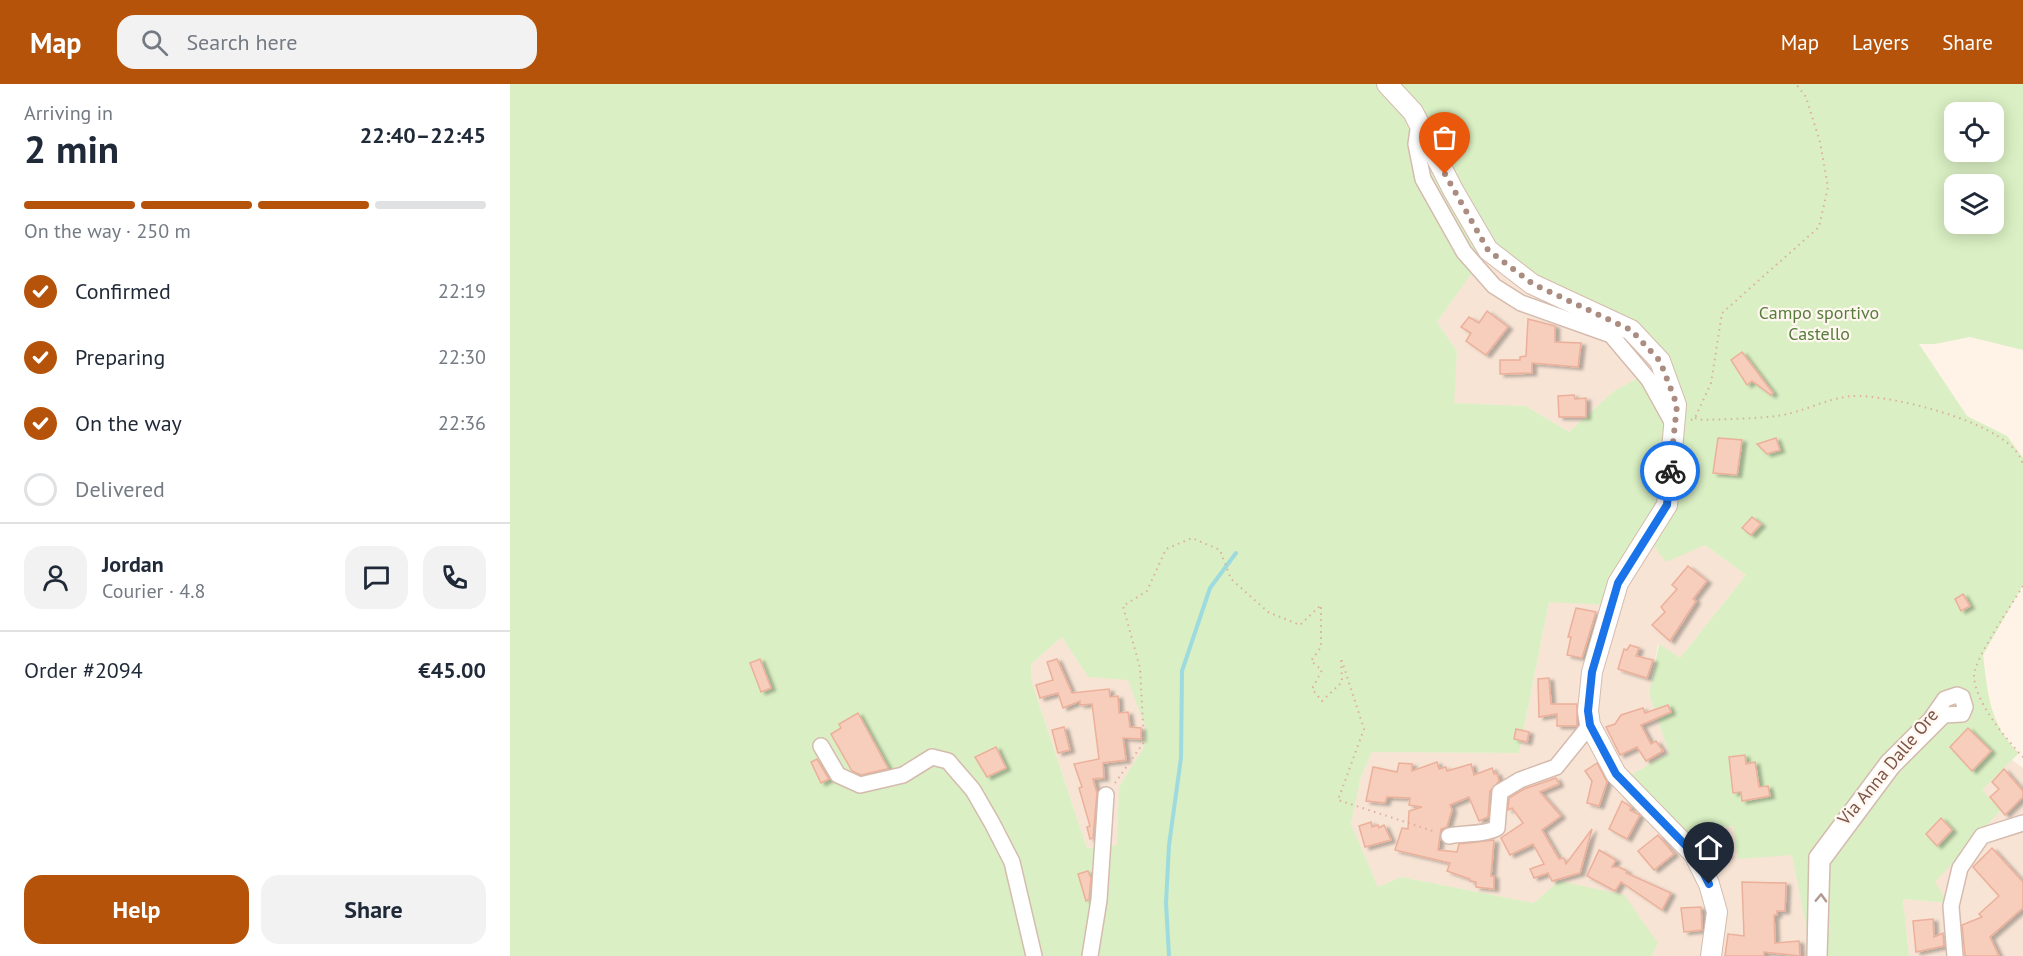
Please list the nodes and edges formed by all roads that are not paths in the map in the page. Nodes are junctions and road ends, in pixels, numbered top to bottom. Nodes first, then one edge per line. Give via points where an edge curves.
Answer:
1 (1387, 84) edge
2 (1590, 725) junction
3 (821, 746) dead end
4 (1106, 795) road end
5 (2023, 823) edge
6 (1449, 836) road end
7 (1034, 956) edge
8 (1090, 956) edge
9 (1711, 956) edge
10 (1817, 956) edge
11 (1955, 956) edge

1 - 2 street via 1413,112 1488,250 1533,284 1631,330 1660,361 1677,405 1667,505 1618,583 1592,672
2 - 6 street via 1556,767 1500,792 1497,828
2 - 9 street via 1616,774 1694,854 1717,912
3 - 7 street via 838,775 860,785 903,775 932,757 948,761 973,790 1012,862
4 - 8 street
5 - 11 street via 1982,836 1960,868 1951,906
10 -> 10 street, Via Anna Dalle Ore via 1822,861 1892,767 1944,715 1962,714 1962,697 1945,699 1931,719 1888,762 1817,856

